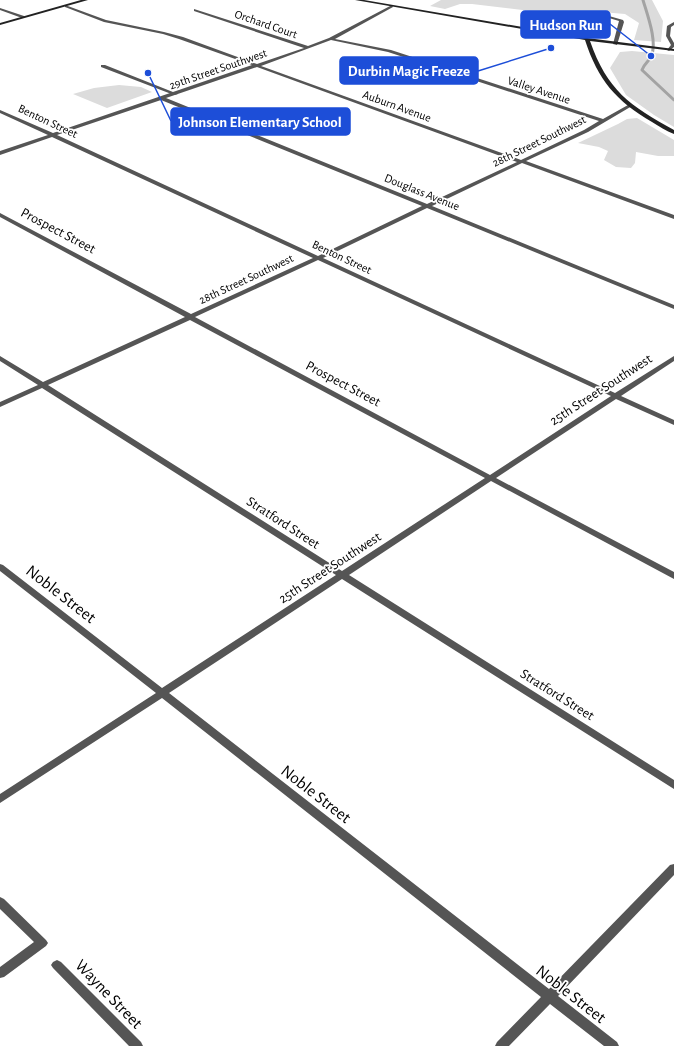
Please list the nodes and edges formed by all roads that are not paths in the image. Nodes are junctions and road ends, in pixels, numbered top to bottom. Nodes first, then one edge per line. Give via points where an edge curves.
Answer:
1 (86, 0) edge
2 (358, 0) edge
3 (66, 6) junction
4 (392, 6) junction
5 (0, 9) edge
6 (194, 10) dead end
7 (23, 17) junction
8 (674, 23) edge
9 (0, 24) edge
10 (332, 39) junction
11 (587, 40) junction
12 (615, 44) junction
13 (308, 48) junction
14 (666, 49) junction
15 (674, 50) edge
16 (103, 66) dead end
17 (258, 66) junction
18 (176, 94) junction
19 (161, 98) junction
20 (630, 106) junction
21 (0, 111) edge
22 (603, 121) junction
23 (674, 132) edge
24 (52, 136) junction
25 (0, 153) edge
26 (521, 162) junction
27 (427, 206) junction
28 (0, 215) edge
29 (674, 217) edge
30 (318, 258) junction
31 (674, 306) edge
32 (191, 317) junction
33 (0, 358) edge
34 (674, 358) edge
35 (43, 385) junction
36 (616, 396) junction
37 (0, 405) edge
38 (674, 423) edge
39 (492, 477) junction
40 (0, 567) edge
41 (341, 575) junction
42 (674, 576) edge
43 (162, 693) junction
44 (674, 785) edge
45 (0, 799) edge
46 (674, 868) edge
47 (0, 902) edge
48 (57, 965) dead end
49 (0, 973) edge
50 (549, 997) junction
51 (137, 1046) edge
52 (502, 1046) edge
53 (613, 1046) edge

1 - 3 main road
2 - 4 main road
3 - 7 main road
3 - 17 street, Auburn Avenue via 105,21 170,34
4 - 10 street, 29th Street Southwest
4 - 11 main road
5 - 7 street
6 - 13 street, Orchard Court
7 - 9 main road
8 - 14 street via 669,26 668,36 673,45
10 - 13 street, 29th Street Southwest
10 - 22 street, Valley Avenue via 389,51
11 - 12 main road
11 - 12 street via 587,31 600,17 609,17 622,22
11 - 20 main road via 597,65 609,84
12 - 14 main road
13 - 17 street, 29th Street Southwest
14 - 15 main road
16 - 18 street
17 - 18 street, 29th Street Southwest
17 - 26 street, Auburn Avenue
18 - 19 street, 29th Street Southwest
19 - 24 street, 29th Street Southwest
19 - 27 street, Douglass Avenue
20 - 22 street, 28th Street Southwest
20 - 23 main road
21 - 24 street, Benton Street
22 - 26 street, 28th Street Southwest
24 - 25 street, 29th Street Southwest
24 - 30 street, Benton Street
26 - 27 street, 28th Street Southwest
26 - 29 street, Auburn Avenue
27 - 30 street, 28th Street Southwest
27 - 31 street, Douglass Avenue
28 - 32 street, Prospect Street
30 - 32 street, 28th Street Southwest
30 - 36 street, Benton Street
32 - 35 street, 28th Street Southwest
32 - 39 street, Prospect Street
33 - 35 street, Stratford Street
34 - 36 street, 25th Street Southwest
35 - 37 street, 28th Street Southwest
35 - 41 street, Stratford Street
36 - 38 street, Benton Street
36 - 39 street, 25th Street Southwest
39 - 41 street, 25th Street Southwest
39 - 42 street, Prospect Street
40 - 43 street, Noble Street
41 - 43 street, 25th Street Southwest
41 - 44 street, Stratford Street
43 - 45 street, 25th Street Southwest
43 - 50 street, Noble Street
46 - 50 street
47 - 49 street via 42,943
48 - 51 street, Wayne Street
50 - 52 street
50 - 53 street, Noble Street

